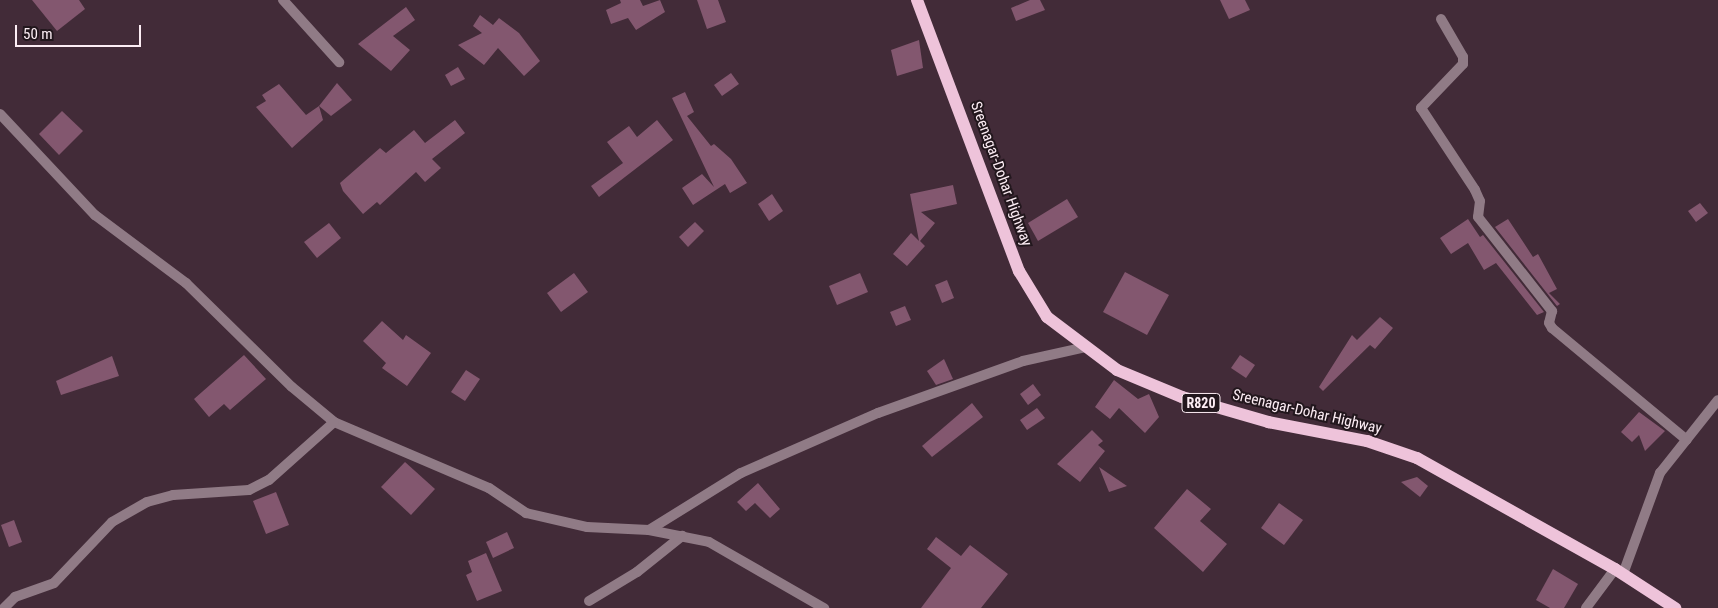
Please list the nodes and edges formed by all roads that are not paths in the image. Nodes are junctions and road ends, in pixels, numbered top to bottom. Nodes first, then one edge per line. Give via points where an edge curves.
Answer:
1 (283, 0) edge
2 (917, 0) edge
3 (1441, 19) dead end
4 (339, 62) dead end
5 (0, 114) edge
6 (1086, 347) junction
7 (1718, 400) edge
8 (334, 422) junction
9 (1687, 440) junction
10 (649, 530) junction
11 (682, 536) junction
12 (1619, 571) junction
13 (589, 601) dead end
14 (4, 608) edge
15 (824, 608) edge
16 (1586, 608) edge
17 (1675, 608) edge

1 - 4 street
2 - 6 main road, Sreenagar-Dohar Highway / R820 via 1019,271 1047,317
3 - 9 street via 1463,57 1463,64 1421,108 1475,190 1480,201 1478,217 1552,311 1549,323 1552,328
5 - 8 street via 95,215 186,283 292,387
6 - 10 street via 1023,361 878,413 741,473
6 - 12 main road, Sreenagar-Dohar Highway / R820 via 1117,370 1182,397 1268,422 1368,441 1418,458
7 - 9 street
8 - 10 street via 489,488 526,513 587,527
8 - 14 street via 269,480 249,490 173,495 147,502 112,522 54,584 15,597
9 - 12 street via 1660,473
10 - 11 street
11 - 13 street via 637,572
11 - 15 street via 709,542
12 - 16 street
12 - 17 main road, Sreenagar-Dohar Highway / R820

